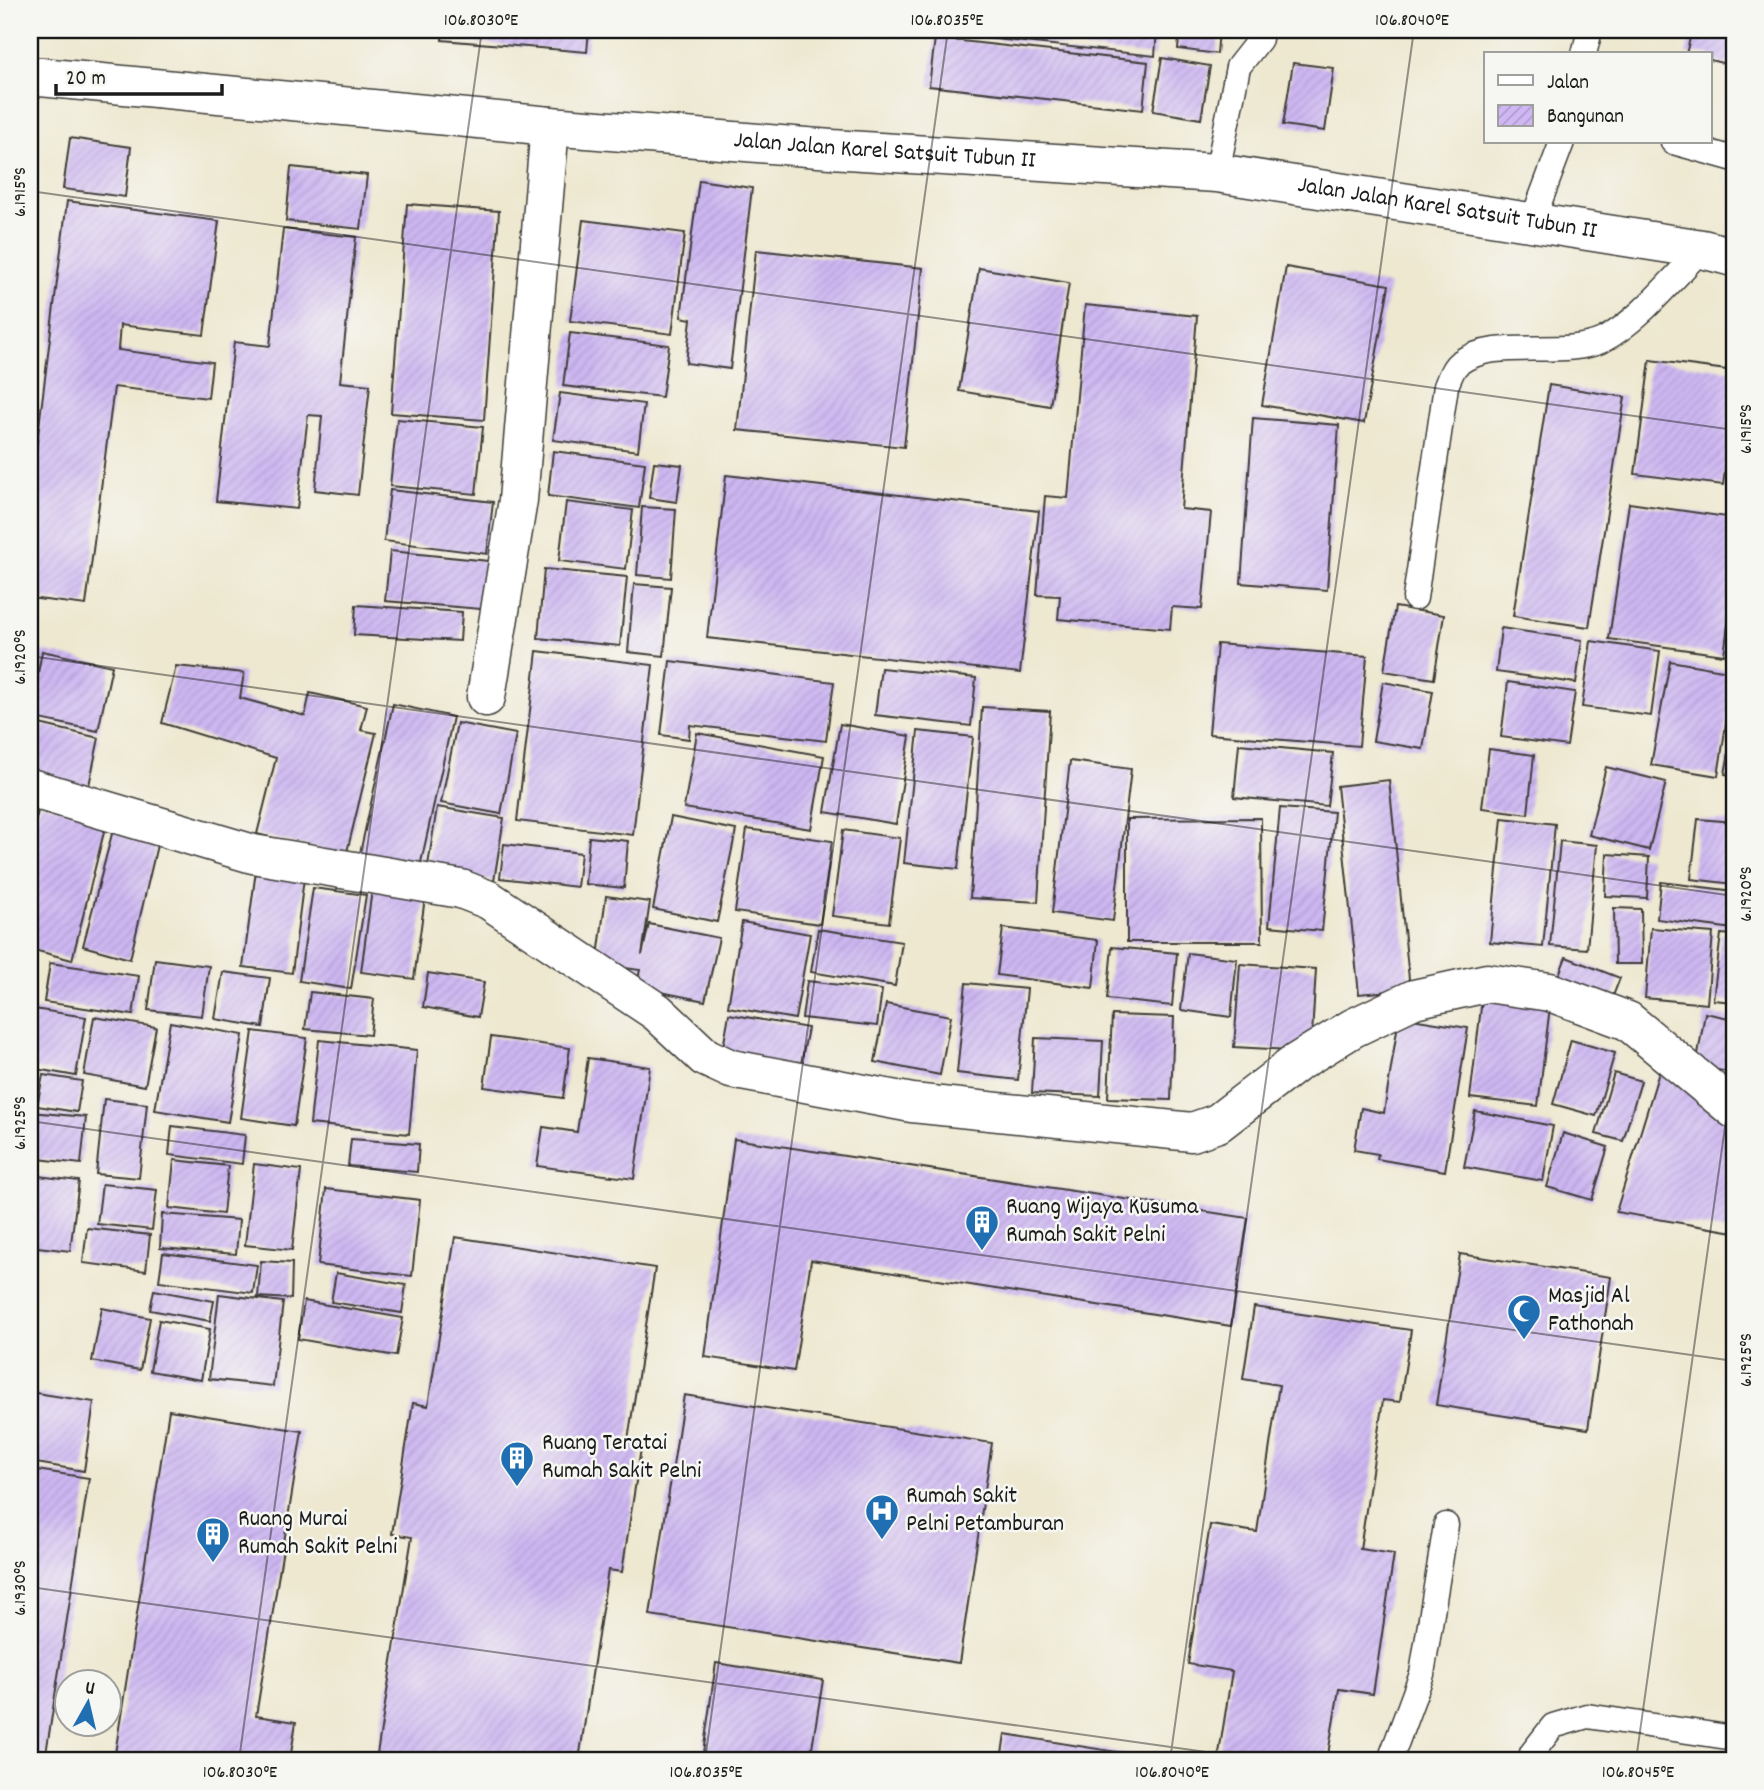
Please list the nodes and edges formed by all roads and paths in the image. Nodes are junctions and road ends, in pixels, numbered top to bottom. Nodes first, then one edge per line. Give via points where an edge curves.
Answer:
1 (1260, 30) edge
2 (1590, 30) edge
3 (1584, 52) edge
4 (30, 76) edge
5 (550, 126) junction
6 (1561, 144) edge
7 (1680, 144) edge
8 (1734, 159) edge
9 (1217, 173) junction
10 (1532, 222) junction
11 (1718, 253) edge
12 (1415, 598) dead end
13 (486, 697) dead end
14 (30, 788) edge
15 (1734, 1109) edge
16 (1446, 1525) dead end
17 (1734, 1738) edge
18 (1390, 1760) edge
19 (1531, 1760) edge

1 - 9 lane via 1260,38 1238,67
2 - 3 lane
4 - 5 street, Jalan Jalan Karel Satsuit Tubun II
5 - 9 street, Jalan Jalan Karel Satsuit Tubun II
5 - 13 street via 518,500
6 - 10 lane
7 - 8 lane
9 - 10 street, Jalan Jalan Karel Satsuit Tubun II
10 - 11 street, Jalan Jalan Karel Satsuit Tubun II
11 - 12 lane via 1601,341 1483,353 1458,363 1446,386
14 - 15 street via 253,854 461,889 489,900 657,1012 705,1057 760,1076 912,1103 1192,1132 1218,1123 1296,1063 1353,1028 1415,999 1487,983 1550,992 1628,1021
16 - 18 lane via 1422,1674
17 - 19 lane via 1587,1716 1553,1726

